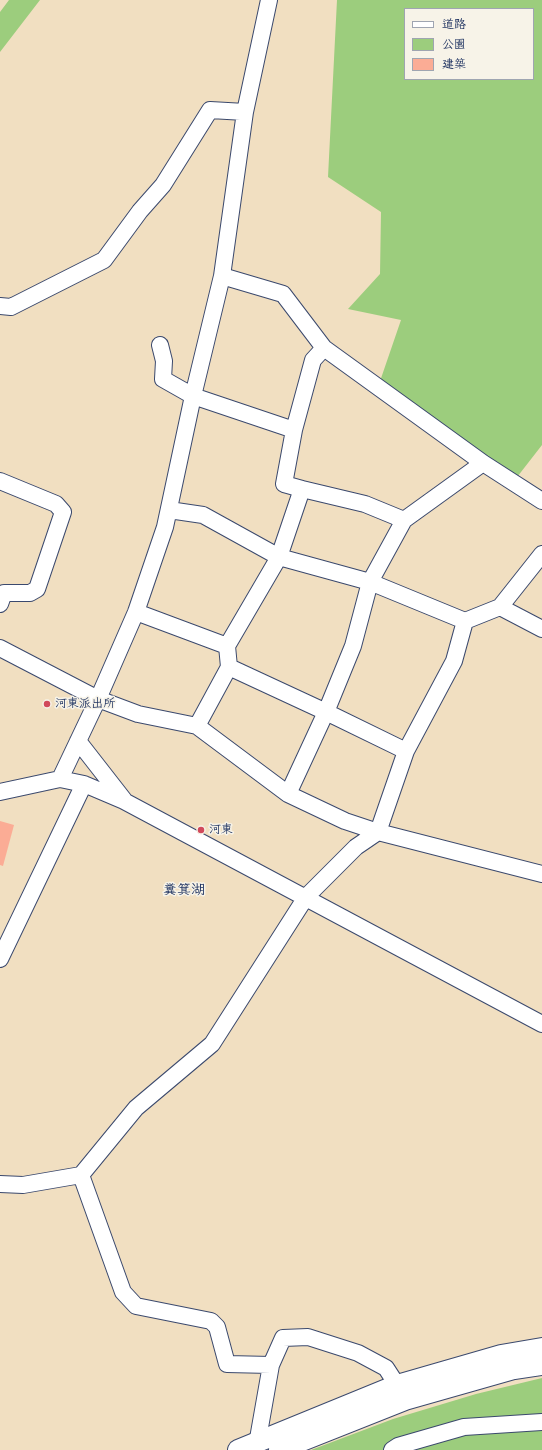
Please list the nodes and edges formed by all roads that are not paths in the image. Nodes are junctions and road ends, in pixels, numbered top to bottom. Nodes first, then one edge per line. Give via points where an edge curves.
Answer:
1 (269, 0) edge
2 (245, 112) junction
3 (222, 276) junction
4 (0, 306) edge
5 (160, 345) dead end
6 (324, 348) junction
7 (193, 396) junction
8 (294, 430) junction
9 (483, 463) junction
10 (0, 481) edge
11 (302, 489) junction
12 (542, 501) edge
13 (169, 510) junction
14 (404, 520) junction
15 (542, 554) edge
16 (278, 557) junction
17 (370, 582) junction
18 (0, 604) edge
19 (500, 607) junction
20 (136, 612) junction
21 (465, 620) junction
22 (542, 629) edge
23 (227, 646) junction
24 (0, 648) edge
25 (229, 667) junction
26 (98, 699) junction
27 (326, 712) junction
28 (198, 726) junction
29 (78, 741) junction
30 (406, 751) junction
31 (60, 779) junction
32 (84, 784) junction
33 (0, 792) edge
34 (288, 794) junction
35 (124, 801) junction
36 (378, 832) junction
37 (542, 874) edge
38 (306, 897) junction
39 (0, 959) edge
40 (542, 1024) edge
41 (81, 1175) junction
42 (0, 1184) edge
43 (542, 1348) edge
44 (272, 1365) junction
45 (542, 1365) edge
46 (397, 1385) junction
47 (542, 1422) edge
48 (256, 1447) edge
49 (238, 1450) edge
50 (279, 1450) edge
51 (392, 1450) edge

1 - 2 street
2 - 3 street
2 - 4 street via 210,110 163,185 140,211 104,260 11,307
3 - 6 street via 283,294
3 - 7 street
5 - 7 street via 164,362 163,380
6 - 8 street via 313,360
6 - 9 street
7 - 8 street
7 - 13 street
8 - 11 street via 284,484
9 - 12 street
9 - 14 street
10 - 18 street via 56,504 63,512 37,589 30,593 4,593
11 - 14 street via 365,504
11 - 16 street
13 - 16 street via 203,515
13 - 20 street
14 - 17 street
15 - 19 street
16 - 17 street
16 - 23 street
17 - 21 street
17 - 27 street via 353,646
19 - 21 street
19 - 22 street
20 - 23 street
20 - 26 street
21 - 30 street via 454,661
23 - 25 street
24 - 26 street
25 - 27 street
25 - 28 street
26 - 28 street via 138,714
26 - 29 street
27 - 30 street
27 - 34 street
28 - 34 street
29 - 31 street
29 - 35 street
30 - 36 street
31 - 32 street
31 - 33 street
32 - 35 street
32 - 39 street
34 - 36 street via 344,821
35 - 38 street
36 - 37 street
36 - 38 street via 356,848
38 - 40 street
38 - 41 street via 212,1044 136,1108
41 - 42 street via 23,1185
41 - 44 street via 123,1292 136,1306 211,1321 216,1327 227,1364
43 - 46 main road via 502,1355
44 - 46 street via 283,1338 308,1337 358,1353 386,1368
44 - 48 street
45 - 50 main road via 514,1369 405,1400
46 - 48 main road
47 - 51 street via 464,1427
48 - 49 main road

